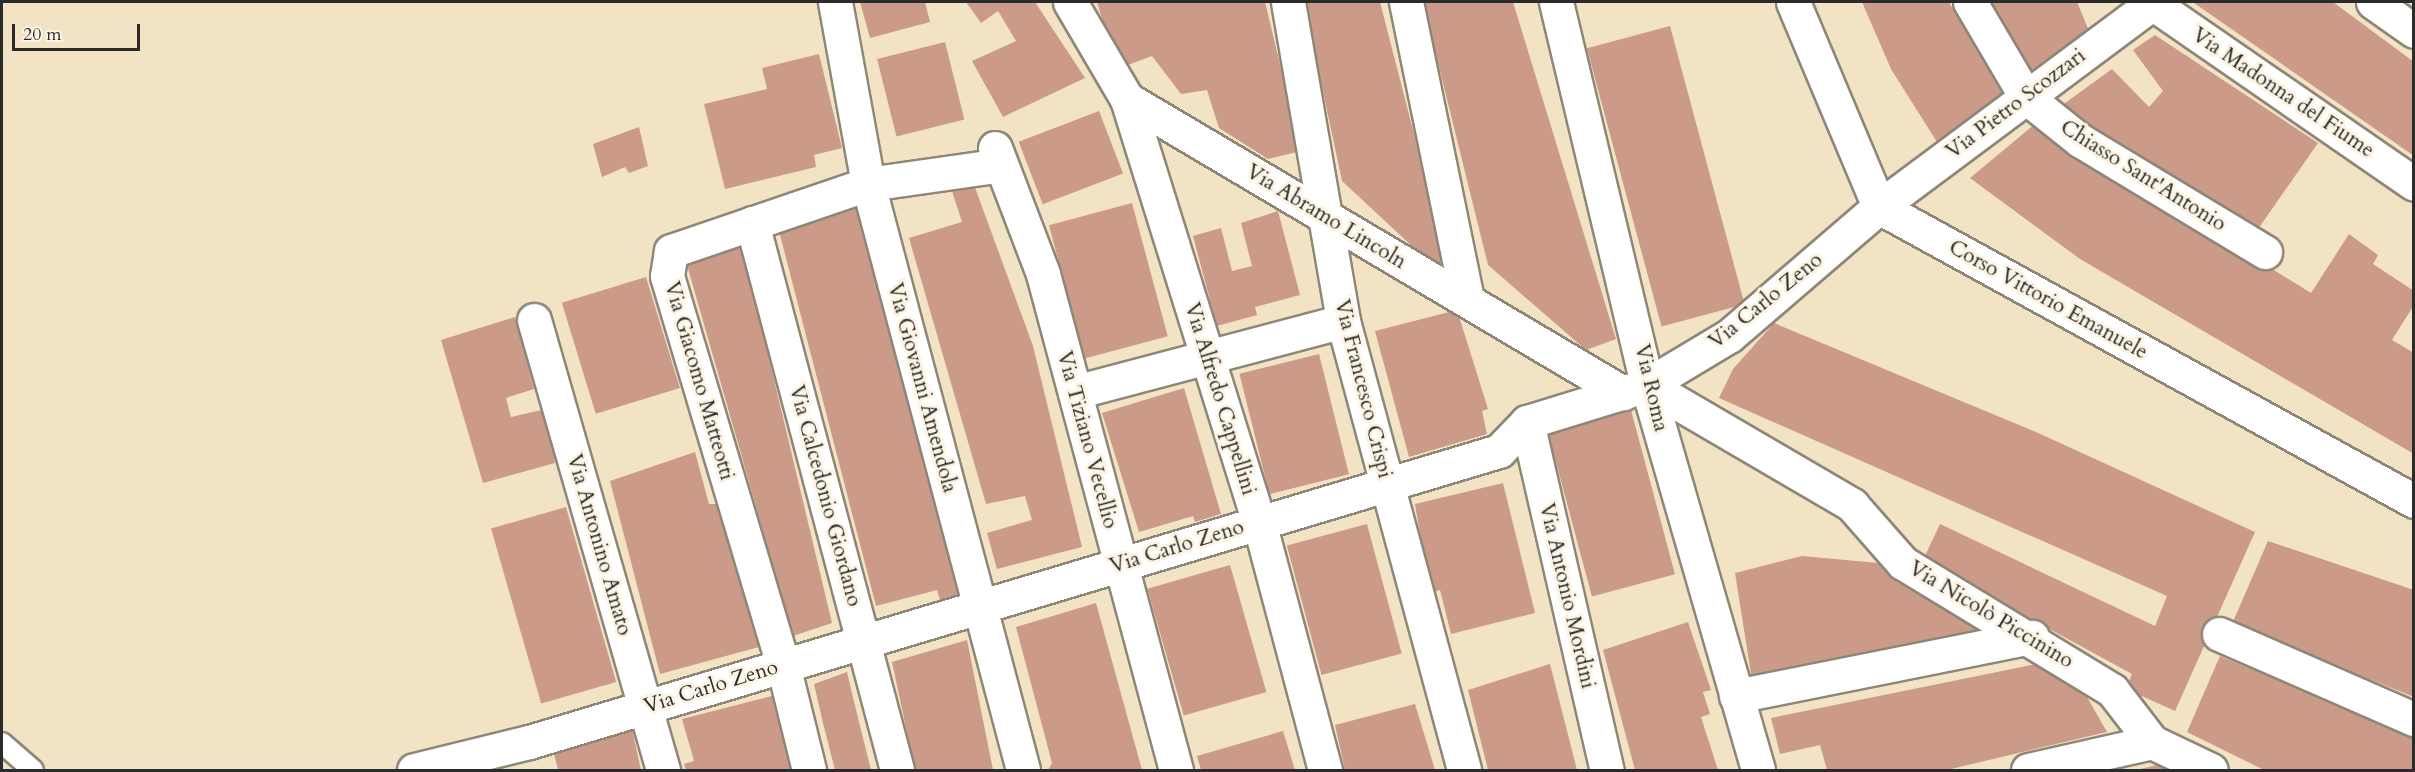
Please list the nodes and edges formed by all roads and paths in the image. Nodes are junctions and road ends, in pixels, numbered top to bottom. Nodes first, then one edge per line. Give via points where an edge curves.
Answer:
1 (835, 2) edge
2 (1070, 2) edge
3 (1288, 2) edge
4 (1406, 2) edge
5 (1557, 2) edge
6 (1793, 2) edge
7 (1970, 2) edge
8 (2153, 2) edge
9 (2373, 2) edge
10 (2414, 31) edge
11 (2026, 97) junction
12 (1127, 99) junction
13 (998, 156) joint
14 (868, 184) junction
15 (2414, 184) edge
16 (1879, 207) junction
17 (1328, 218) junction
18 (752, 223) junction
19 (2265, 252) dead end
20 (1467, 300) junction
21 (534, 320) dead end
22 (1343, 321) junction
23 (1208, 360) junction
24 (1635, 389) junction
25 (1075, 392) junction
26 (1527, 422) junction
27 (1386, 484) junction
28 (2414, 501) edge
29 (1259, 522) junction
30 (1120, 564) junction
31 (980, 606) junction
32 (2219, 634) dead end
33 (2032, 638) junction
34 (864, 641) junction
35 (783, 665) junction
36 (1736, 696) junction
37 (646, 706) junction
38 (2414, 719) edge
39 (2152, 742) junction
40 (2, 743) edge
41 (532, 756) edge
42 (33, 771) edge
43 (414, 771) edge
44 (663, 771) edge
45 (809, 771) edge
46 (897, 771) edge
47 (1023, 771) edge
48 (1176, 771) edge
49 (1325, 771) edge
50 (1464, 771) edge
51 (1607, 771) edge
52 (1758, 771) edge
53 (2028, 771) edge
54 (2211, 771) edge

1 - 14 street, Via Giovanni Amendola
2 - 12 street, Via Abramo Lincoln
3 - 17 street, Via Francesco Crispi
4 - 20 street
5 - 24 street, Via Roma
6 - 16 street
7 - 11 street, Chiasso Sant'Antonio
8 - 11 street, Via Pietro Scozzari
8 - 15 street, Via Madonna del Fiume
9 - 10 street
11 - 16 street, Via Pietro Scozzari
11 - 19 street, Chiasso Sant'Antonio via 2081,141
12 - 17 street, Via Abramo Lincoln
12 - 23 street, Via Alfredo Cappellini
13 - 14 street, Via Giacomo Matteotti
13 - 25 street, Via Tiziano Vecellio via 1043,274
14 - 18 street, Via Giacomo Matteotti
14 - 31 street, Via Giovanni Amendola
16 - 24 street, Via Carlo Zeno via 1729,336
16 - 28 street, Corso Vittorio Emanuele
17 - 20 street, Via Abramo Lincoln
17 - 22 street, Via Francesco Crispi
18 - 34 street, Via Calcedonio Giordano
18 - 35 street, Via Giacomo Matteotti via 671,251 667,276
20 - 24 street, Via Abramo Lincoln
21 - 37 street, Via Antonino Amato
22 - 23 street
22 - 27 street, Via Francesco Crispi
23 - 25 street
23 - 29 street, Via Alfredo Cappellini
24 - 26 street, Via Carlo Zeno
24 - 33 street, Via Nicolò Piccinino via 1852,505 1903,563
24 - 36 street, Via Roma
25 - 30 street, Via Tiziano Vecellio
26 - 27 street, Via Carlo Zeno via 1498,450
26 - 51 street, Via Antonio Mordini
27 - 29 street, Via Carlo Zeno
27 - 50 street, Via Francesco Crispi
29 - 30 street, Via Carlo Zeno
29 - 49 street, Via Alfredo Cappellini
30 - 31 street, Via Carlo Zeno
30 - 48 street, Via Tiziano Vecellio
31 - 34 street, Via Carlo Zeno
31 - 47 street, Via Giovanni Amendola
32 - 38 street
33 - 36 street
33 - 39 street, Via Nicolò Piccinino via 2112,690
34 - 35 street, Via Carlo Zeno
34 - 46 street, Via Calcedonio Giordano
35 - 37 street, Via Carlo Zeno
35 - 45 street, Via Giacomo Matteotti
36 - 52 street, Via Roma
37 - 41 street, Via Carlo Zeno
37 - 44 street, Via Antonino Amato
39 - 53 street
39 - 54 street, Via Nicolò Piccinino
40 - 42 lane
41 - 43 street, Via Carlo Zeno

